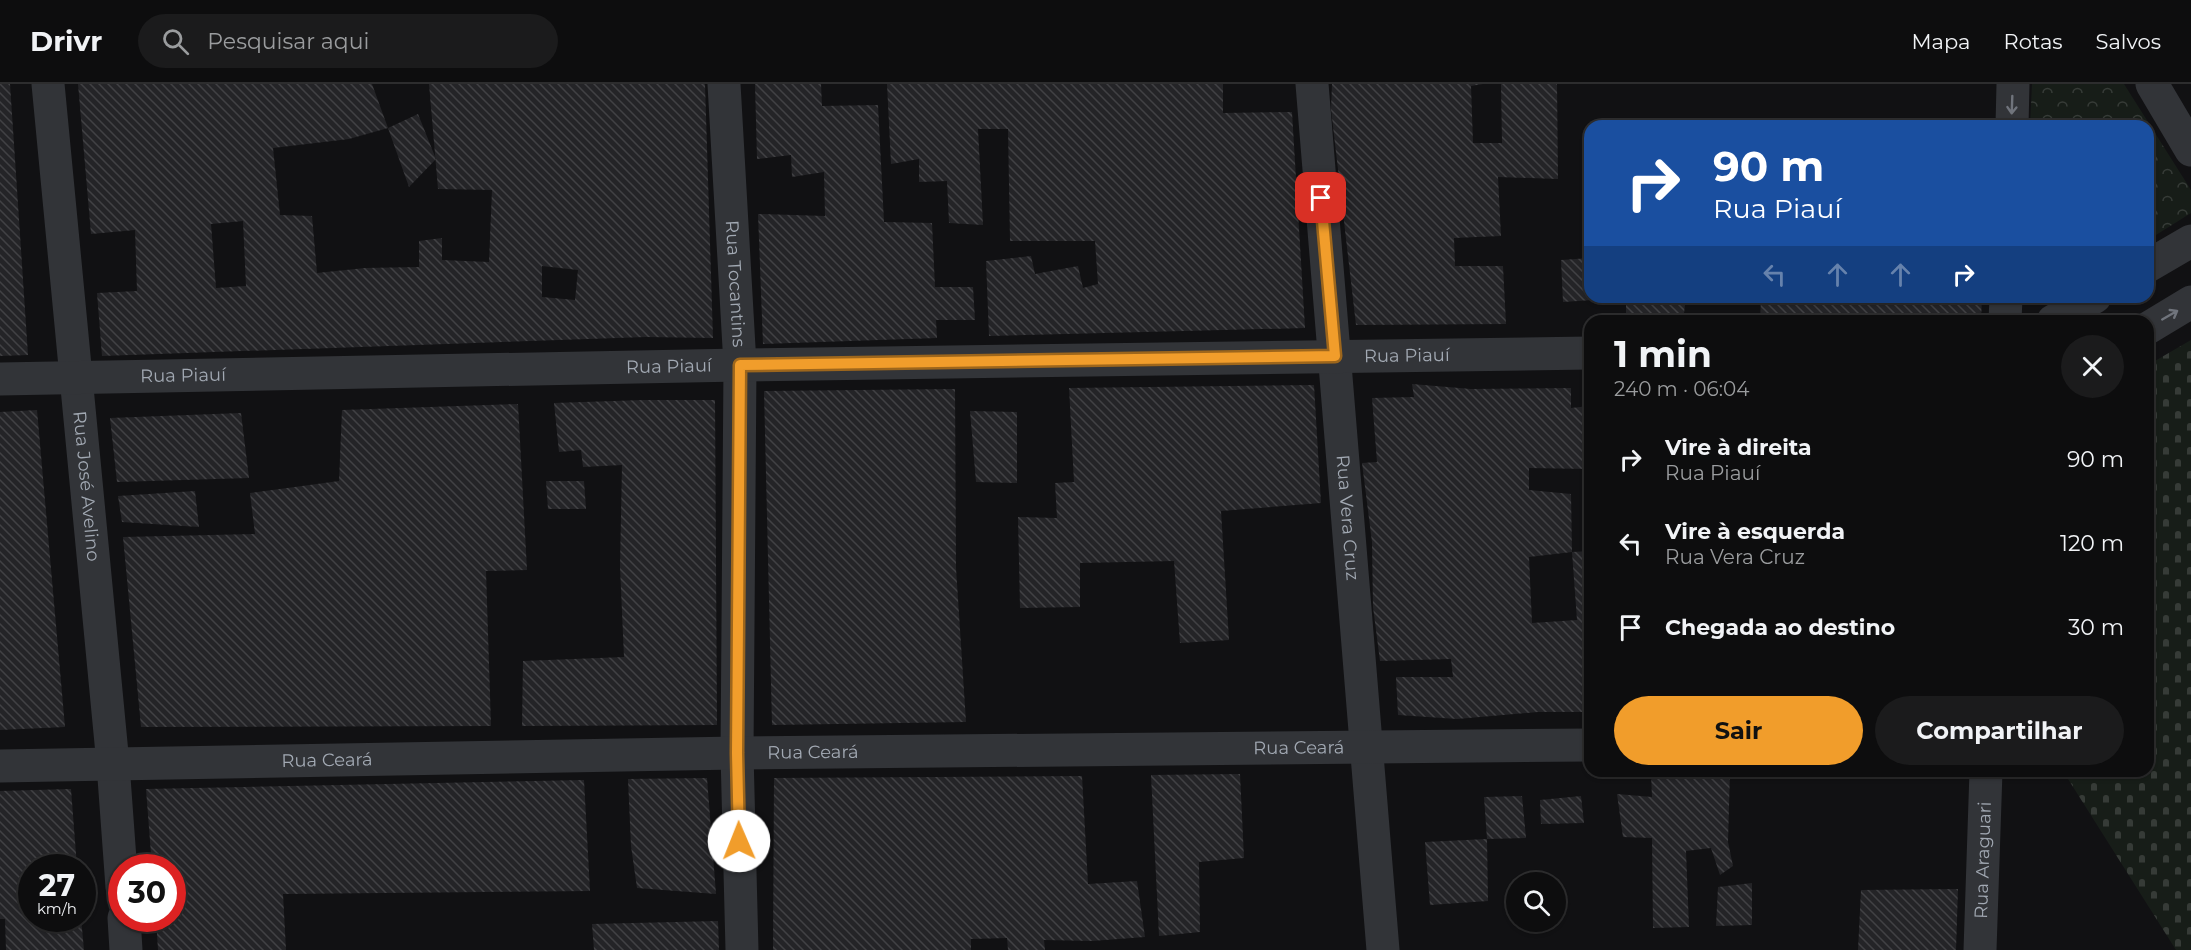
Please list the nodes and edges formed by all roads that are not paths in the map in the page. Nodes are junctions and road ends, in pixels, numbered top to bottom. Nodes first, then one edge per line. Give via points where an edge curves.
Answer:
1 (48, 84) edge
2 (724, 84) edge
3 (1312, 84) edge
4 (2013, 84) edge
5 (2152, 84) edge
6 (2012, 120) edge
7 (2191, 150) edge
8 (2191, 241) edge
9 (2154, 263) edge
10 (2084, 303) edge
11 (2191, 303) edge
12 (2064, 315) edge
13 (2154, 325) edge
14 (1584, 353) edge
15 (1335, 356) junction
16 (740, 365) junction
17 (75, 376) junction
18 (0, 379) edge
19 (1584, 745) edge
20 (1367, 748) junction
21 (737, 753) junction
22 (113, 764) junction
23 (0, 766) edge
24 (1986, 777) edge
25 (120, 854) edge
26 (125, 932) edge
27 (126, 950) edge
28 (742, 950) edge
29 (1383, 950) edge
30 (1980, 950) edge

1 - 17 street, Rua José Avelino
2 - 16 street, Rua Tocantins
3 - 15 street, Rua Vera Cruz
4 -> 6 street
5 - 7 street
8 - 9 street
10 - 12 street
13 -> 11 street
14 - 15 street, Rua Piauí
15 - 16 street, Rua Piauí
15 - 20 street, Rua Vera Cruz
16 - 17 street, Rua Piauí
16 - 21 street, Rua Tocantins
17 - 18 street, Rua Piauí
17 - 22 street, Rua José Avelino
19 - 20 street, Rua Ceará
20 - 21 street, Rua Ceará
20 - 29 street, Rua Vera Cruz
21 - 22 street, Rua Ceará
21 - 28 street, Rua Tocantins
22 - 23 street, Rua Ceará
22 - 25 street, Rua José Avelino
24 - 30 street, Rua Araguari
26 - 27 street

